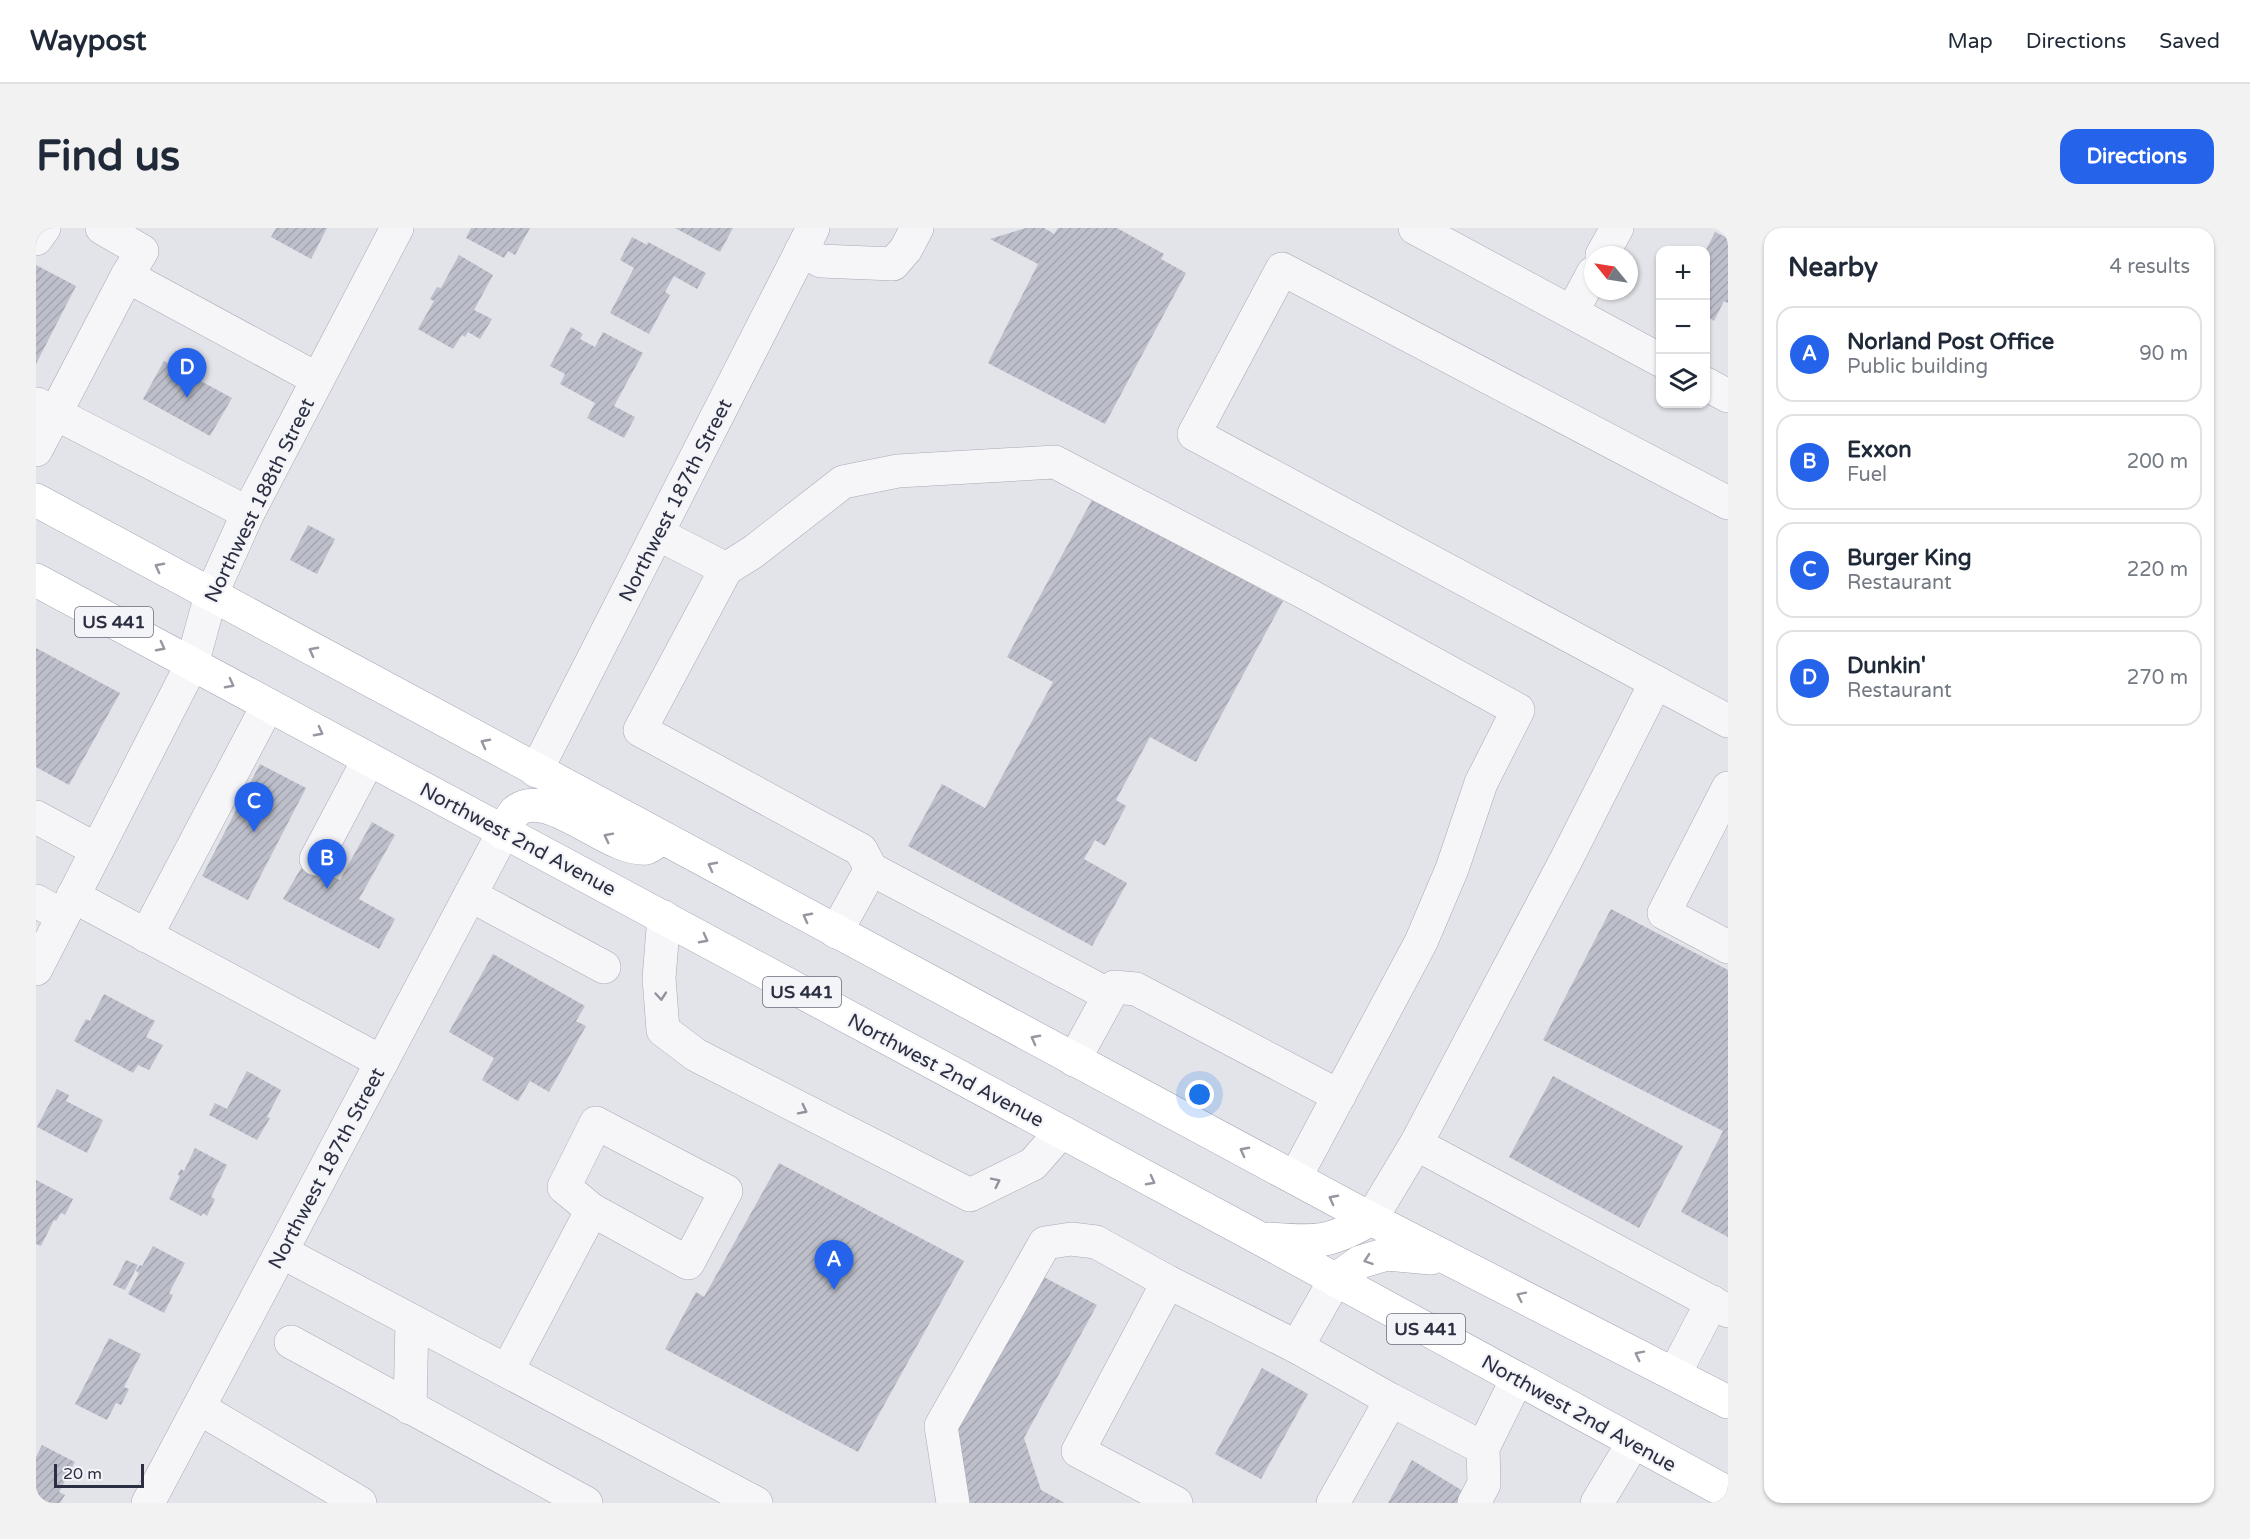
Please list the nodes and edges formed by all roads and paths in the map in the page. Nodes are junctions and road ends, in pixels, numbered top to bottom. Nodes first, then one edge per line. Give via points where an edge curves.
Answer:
1 (44, 228) edge
2 (102, 228) edge
3 (397, 228) edge
4 (917, 228) edge
5 (1415, 228) edge
6 (1617, 228) edge
7 (36, 239) edge
8 (807, 240) edge
9 (1607, 246) edge
10 (127, 276) junction
11 (1584, 290) edge
12 (1572, 312) junction
13 (1656, 358) edge
14 (317, 379) junction
15 (1710, 386) edge
16 (1728, 396) edge
17 (46, 408) edge
18 (36, 450) edge
19 (36, 501) edge
20 (1728, 503) edge
21 (248, 513) junction
22 (658, 534) junction
23 (726, 569) junction
24 (36, 580) edge
25 (210, 595) junction
26 (192, 664) junction
27 (1656, 682) junction
28 (268, 705) junction
29 (1728, 721) edge
30 (369, 759) junction
31 (536, 771) junction
32 (1728, 788) edge
33 (36, 817) edge
34 (503, 833) junction
35 (661, 838) junction
36 (97, 850) junction
37 (316, 859) dead end
38 (871, 869) junction
39 (470, 895) junction
40 (57, 904) edge
41 (664, 917) junction
42 (836, 932) junction
43 (146, 936) junction
44 (1728, 947) edge
45 (604, 967) dead end
46 (36, 969) edge
47 (1109, 995) junction
48 (1074, 1060) junction
49 (382, 1062) junction
50 (1340, 1096) junction
51 (1061, 1132) junction
52 (1416, 1144) junction
53 (1295, 1179) junction
54 (592, 1210) junction
55 (1371, 1219) junction
56 (1258, 1238) junction
57 (282, 1252) junction
58 (1447, 1259) junction
59 (1335, 1280) junction
60 (1168, 1282) junction
61 (1720, 1307) edge
62 (412, 1321) junction
63 (291, 1342) dead end
64 (1297, 1347) junction
65 (507, 1371) junction
66 (1675, 1373) junction
67 (1517, 1379) junction
68 (1391, 1400) junction
69 (1728, 1402) edge
70 (199, 1408) junction
71 (411, 1408) junction
72 (1633, 1443) junction
73 (1483, 1448) junction
74 (1728, 1493) edge
75 (148, 1503) edge
76 (360, 1503) edge
77 (586, 1503) edge
78 (756, 1503) edge
79 (953, 1503) edge
80 (1176, 1503) edge
81 (1333, 1503) edge
82 (1474, 1503) edge
83 (1597, 1503) edge

1 - 7 street
2 - 10 street via 142,251
3 - 14 street, Northwest 188th Street
4 - 8 street via 893,264 821,261
5 - 12 street
6 - 9 street
8 - 22 street, Northwest 187th Street
10 - 14 street
10 - 17 street
11 - 12 street
12 - 13 street
14 - 21 street, Northwest 188th Street
15 - 16 street
17 - 18 street
17 - 21 street
25 -> 19 main road
20 - 27 street via 1282,269 1194,434
21 - 25 street, Northwest 188th Street
22 - 23 street
22 - 31 street, Northwest 187th Street
23 - 38 street via 640,730 861,850
23 - 50 street via 843,482 898,471 1056,462 1518,710 1481,783 1422,942
24 -> 26 main road, Northwest 2nd Avenue / US 441
25 - 26 street, Northwest 188th Street
31 -> 25 main road
26 -> 28 main road, Northwest 2nd Avenue / US 441
26 - 36 street, Northwest 188th Street
27 - 29 street
27 - 52 street
28 -> 30 main road, Northwest 2nd Avenue / US 441
28 - 43 street
30 - 34 main road, Northwest 2nd Avenue / US 441
30 - 37 street
31 - 35 main road
32 - 44 street via 1664,913
33 - 36 street
35 -> 34 main road via 648,848 629,847 548,807 527,806 514,813
34 - 39 street, Northwest 187th Street
34 - 41 main road, Northwest 2nd Avenue / US 441
42 -> 35 main road
36 - 40 street, Northwest 188th Street
38 - 42 street
38 - 47 street
39 - 45 street
39 - 49 street, Northwest 187th Street
40 - 43 street
40 - 46 street, Northwest 188th Street
41 -> 51 main road, Northwest 2nd Avenue / US 441
41 -> 51 street via 659,978 663,1030 696,1055 970,1195 1033,1164
48 -> 42 main road
43 - 49 street
47 - 48 street
47 - 50 street via 1114,987 1136,989
53 -> 48 main road
49 - 57 street, Northwest 187th Street
50 - 53 street
51 -> 56 main road, Northwest 2nd Avenue / US 441
52 - 55 street
52 - 61 street
55 -> 53 main road
54 - 54 street via 564,1187 597,1123 726,1191 688,1263
54 - 65 street
55 - 56 main road via 1344,1235 1315,1242
55 - 58 main road
56 - 59 main road, Northwest 2nd Avenue / US 441
57 - 62 street
57 - 70 street, Northwest 187th Street
58 -> 59 main road via 1387,1254 1360,1262
66 -> 58 main road
59 - 64 street
59 - 67 main road, Northwest 2nd Avenue / US 441
60 - 64 street
60 - 79 street via 1096,1242 1071,1239 1045,1243 941,1426
60 - 80 street via 1078,1451
61 - 66 street
62 - 65 street
62 - 71 street
63 - 71 street
64 - 68 street
65 - 78 street
66 - 69 main road
67 - 72 main road, Northwest 2nd Avenue / US 441
67 - 73 street
68 - 73 street
68 - 81 street
70 - 75 street, Northwest 187th Street
70 - 76 street
71 - 77 street
72 - 74 main road, Northwest 2nd Avenue / US 441
72 - 83 street
73 - 82 street via 1484,1484

